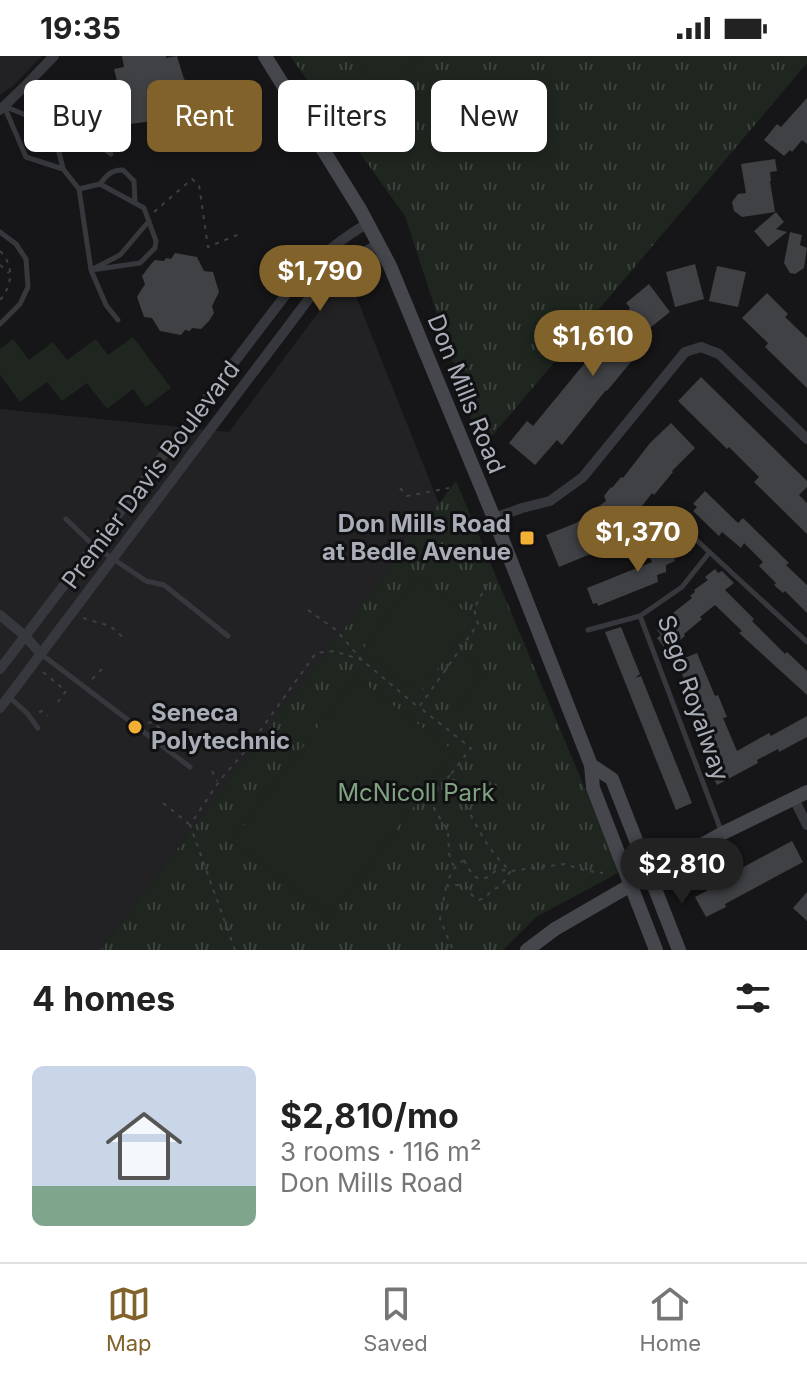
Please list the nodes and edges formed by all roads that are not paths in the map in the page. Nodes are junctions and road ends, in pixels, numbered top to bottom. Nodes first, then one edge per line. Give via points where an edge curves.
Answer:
1 (54, 56) edge
2 (265, 56) edge
3 (2, 108) edge
4 (24, 116) edge
5 (59, 152) edge
6 (108, 152) edge
7 (111, 154) dead end
8 (63, 169) junction
9 (100, 184) junction
10 (79, 189) junction
11 (135, 204) junction
12 (148, 219) junction
13 (368, 223) junction
14 (0, 232) edge
15 (378, 244) junction
16 (91, 270) junction
17 (118, 320) dead end
18 (0, 324) edge
19 (807, 439) edge
20 (666, 512) dead end
21 (494, 518) junction
22 (66, 519) dead end
23 (94, 546) junction
24 (709, 553) junction
25 (113, 558) junction
26 (0, 615) edge
27 (640, 616) junction
28 (588, 630) dead end
29 (25, 636) junction
30 (228, 636) dead end
31 (807, 642) edge
32 (40, 653) junction
33 (0, 669) edge
34 (8, 697) junction
35 (0, 708) edge
36 (38, 728) dead end
37 (591, 765) junction
38 (190, 767) dead end
39 (801, 796) edge
40 (807, 825) edge
41 (723, 833) junction
42 (649, 876) junction
43 (630, 886) junction
44 (527, 950) edge
45 (656, 950) edge
46 (679, 950) edge

1 - 3 street
2 - 13 main road, Don Mills Road
3 - 4 lane
3 - 8 lane via 26,157
5 - 8 lane
6 - 7 lane
8 - 10 lane
9 - 10 lane
9 - 11 lane
9 - 11 lane via 107,174 123,170 134,181
10 - 16 lane
11 - 12 lane via 144,208
12 - 16 lane via 120,255
12 - 16 lane via 155,248 140,263
13 - 15 main road, Don Mills Road
13 - 23 street, Premier Davis Boulevard via 342,238 300,276
14 - 18 lane via 26,259 28,287
15 - 21 main road, Don Mills Road
15 - 25 street, Premier Davis Boulevard via 325,279
16 - 17 lane
19 - 21 street via 719,354 701,347 685,352 583,477 550,501
20 - 24 lane
21 - 37 main road, Don Mills Road
22 - 23 lane
23 - 25 lane
23 - 29 street, Premier Davis Boulevard
24 - 27 lane, Sego Royalway via 682,587
24 - 31 lane
25 - 30 lane via 146,581 164,585
25 - 32 street, Premier Davis Boulevard
26 - 29 street
27 - 28 lane
27 - 41 lane, Sego Royalway
29 - 32 street
29 - 33 street, Premier Davis Boulevard
32 - 34 street, Premier Davis Boulevard
32 - 38 lane
34 - 35 street, Premier Davis Boulevard
34 - 36 lane
37 - 42 main road, Don Mills Road via 612,779
37 - 43 main road, Don Mills Road via 593,788
39 - 40 street
39 - 41 main road
41 - 42 main road
42 - 43 main road
42 - 46 main road, Don Mills Road
43 - 44 main road
43 - 45 main road, Don Mills Road

